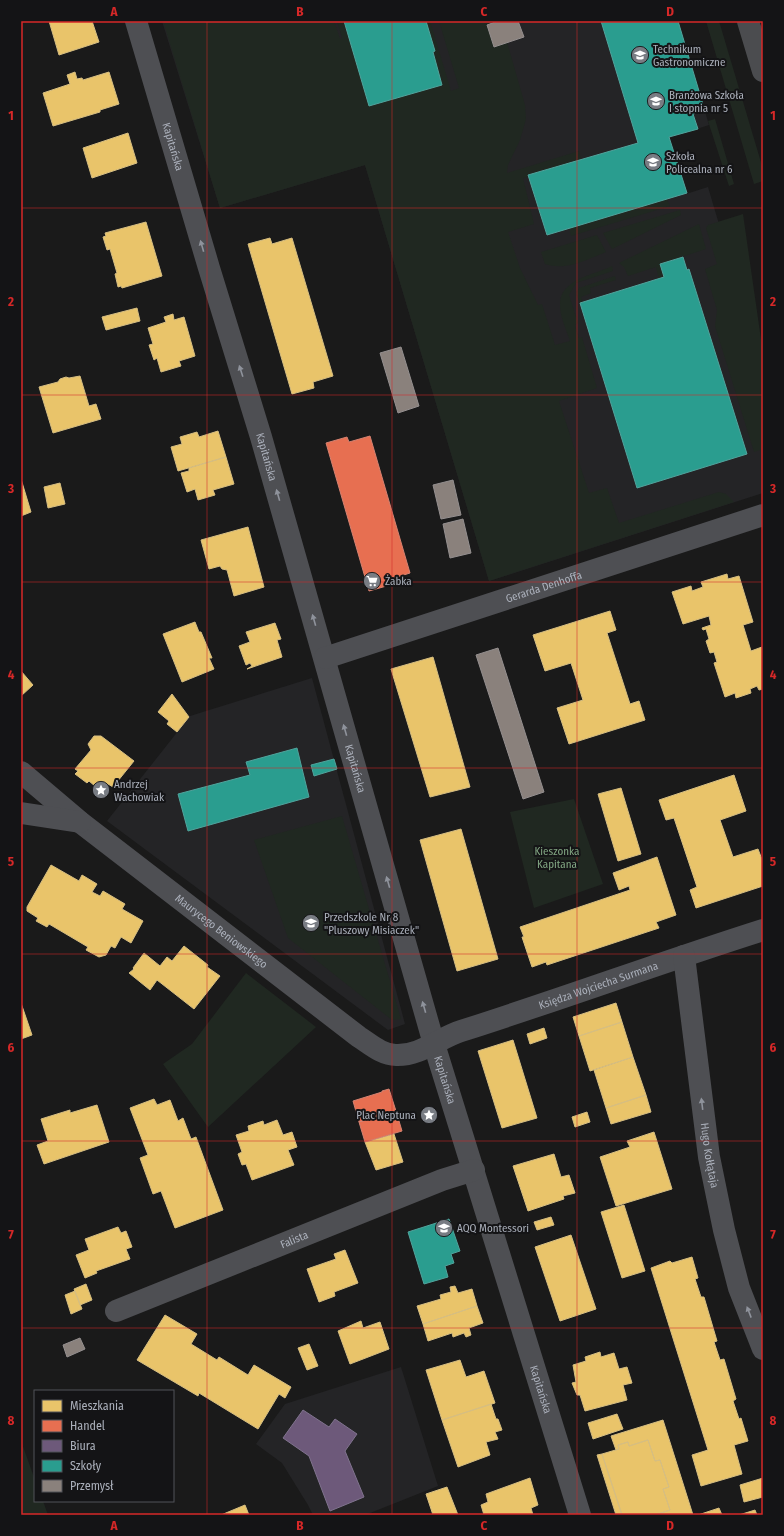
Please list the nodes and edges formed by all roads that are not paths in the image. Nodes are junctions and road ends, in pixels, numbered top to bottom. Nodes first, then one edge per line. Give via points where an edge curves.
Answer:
1 (136, 21) edge
2 (748, 21) edge
3 (763, 71) edge
4 (763, 515) edge
5 (324, 658) junction
6 (21, 772) edge
7 (21, 813) edge
8 (80, 822) junction
9 (763, 930) edge
10 (684, 956) junction
11 (434, 1044) junction
12 (474, 1170) junction
13 (116, 1311) dead end
14 (763, 1349) edge
15 (580, 1515) edge

5 -> 1 street, Kapitańska via 261,437
2 - 3 main road
4 - 5 street, Gerarda Denhoffa
11 -> 5 street, Kapitańska
6 - 8 street, Maurycego Beniowskiego
7 - 8 street
8 - 11 street, Maurycego Beniowskiego via 368,1043 384,1053 396,1055 416,1052
9 - 10 street, Księdza Wojciecha Surmana
10 - 11 street, Księdza Wojciecha Surmana via 449,1035
14 -> 10 street, Hugo Kołłątaja via 739,1288 712,1172
11 - 12 street, Kapitańska
12 - 13 street, Falista via 442,1180
12 - 15 street, Kapitańska

